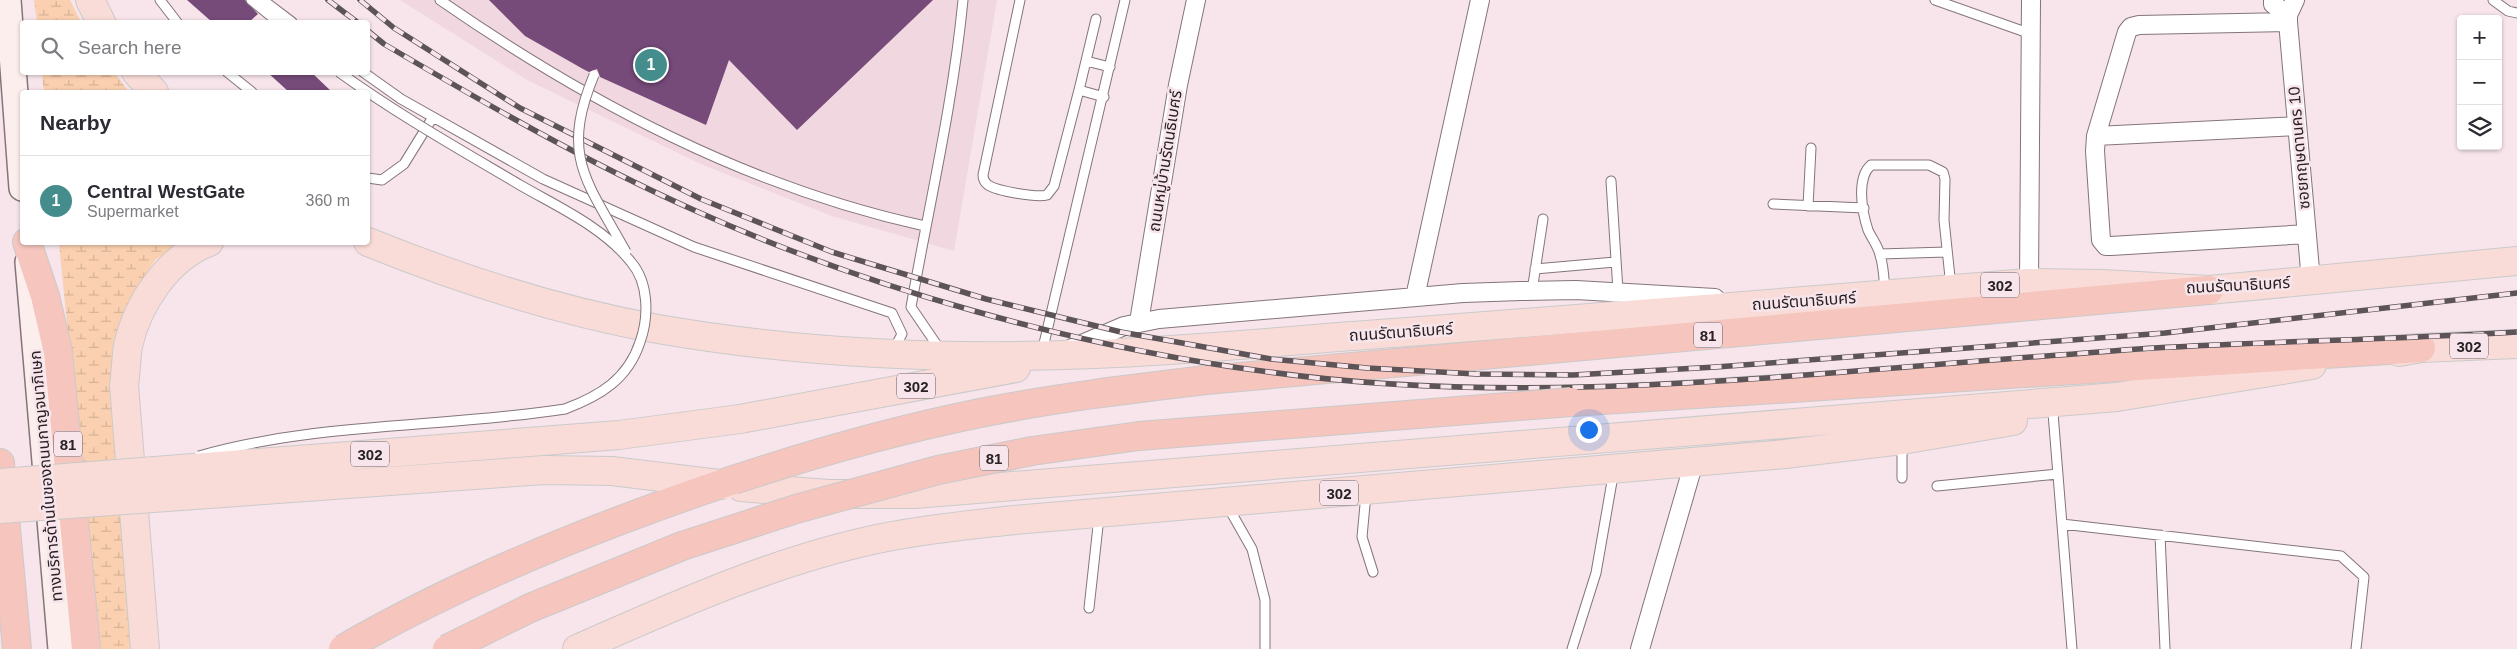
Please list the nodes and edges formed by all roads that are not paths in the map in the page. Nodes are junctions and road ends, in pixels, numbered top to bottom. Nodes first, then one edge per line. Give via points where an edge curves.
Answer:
1 (8, 0) edge
2 (90, 0) edge
3 (160, 0) edge
4 (251, 0) edge
5 (263, 0) edge
6 (440, 0) edge
7 (962, 0) edge
8 (1020, 0) edge
9 (1125, 0) edge
10 (1196, 0) edge
11 (1480, 0) edge
12 (1935, 0) edge
13 (2031, 0) edge
14 (2273, 0) edge
15 (2493, 0) edge
16 (2290, 12) edge
17 (2517, 13) edge
18 (1096, 19) dead end
19 (101, 20) edge
20 (175, 20) edge
21 (276, 20) edge
22 (289, 20) edge
23 (2031, 34) junction
24 (1086, 61) junction
25 (1110, 67) junction
26 (139, 75) edge
27 (231, 75) edge
28 (343, 75) edge
29 (367, 75) edge
30 (594, 75) dead end
31 (152, 90) edge
32 (250, 90) edge
33 (366, 90) edge
34 (1079, 90) junction
35 (370, 93) edge
36 (1104, 97) junction
37 (433, 117) junction
38 (2297, 126) junction
39 (2096, 136) junction
40 (1811, 148) dead end
41 (20, 161) edge
42 (370, 178) edge
43 (1610, 181) dead end
44 (1773, 204) dead end
45 (1808, 206) junction
46 (1864, 208) junction
47 (1543, 219) dead end
48 (925, 226) junction
49 (2307, 234) junction
50 (370, 243) edge
51 (27, 245) edge
52 (28, 245) edge
53 (204, 245) edge
54 (1946, 252) junction
55 (1880, 254) junction
56 (2517, 261) edge
57 (1615, 262) junction
58 (632, 263) junction
59 (1535, 269) junction
60 (2310, 281) junction
61 (2030, 283) junction
62 (1951, 289) junction
63 (1532, 290) junction
64 (2209, 290) junction
65 (1618, 292) junction
66 (1885, 295) junction
67 (1415, 297) junction
68 (1791, 302) junction
69 (1139, 322) junction
70 (2517, 344) edge
71 (2421, 348) junction
72 (891, 354) junction
73 (944, 355) junction
74 (1049, 355) junction
75 (1092, 355) junction
76 (2117, 397) junction
77 (2053, 413) junction
78 (1902, 440) junction
79 (1694, 462) junction
80 (0, 463) edge
81 (146, 470) junction
82 (1614, 470) junction
83 (2058, 474) junction
84 (1902, 478) dead end
85 (0, 483) edge
86 (1938, 486) dead end
87 (1366, 491) junction
88 (1226, 503) junction
89 (0, 509) edge
90 (1099, 514) junction
91 (2062, 524) junction
92 (2160, 535) junction
93 (1373, 572) dead end
94 (1089, 608) dead end
95 (17, 649) edge
96 (61, 649) edge
97 (86, 649) edge
98 (145, 649) edge
99 (343, 649) edge
100 (447, 649) edge
101 (577, 649) edge
102 (1265, 649) edge
103 (1572, 649) edge
104 (1640, 649) edge
105 (2072, 649) edge
106 (2165, 649) edge
107 (2356, 649) edge

1 - 41 main road
2 - 19 main road
3 - 20 lane
4 - 21 lane
5 - 22 lane
6 - 48 lane via 504,44 625,115 752,172 867,213
7 - 48 lane via 935,190
8 - 34 lane via 983,175 985,182 992,187 1036,196 1050,192
9 - 25 lane
10 - 69 street, ถนนหมู่บ้านรัตนธิเบศร์ via 1178,85
11 - 67 street
12 - 23 lane
13 - 23 street
14 - 16 street via 2273,4
15 - 17 lane via 2508,11
16 - 38 street, ซอยกฤษดานคร 10
16 - 39 street via 2131,27
18 - 24 lane
23 - 61 street
24 - 25 lane
24 - 34 lane
25 - 36 lane
26 - 31 main road
27 - 32 lane
28 - 33 lane, bridge
29 - 37 lane
30 - 58 lane, bridge via 578,128 583,172
34 - 36 lane
35 - 58 lane, bridge via 413,122 584,222 616,246
36 - 74 lane
37 - 42 lane via 404,164 382,180
37 - 72 lane via 543,179 694,247 892,313 902,334
38 - 39 street
38 - 49 street, ซอยกฤษดานคร 10
39 - 49 street via 2101,240 2106,246
40 - 45 lane
43 - 57 lane
44 - 45 lane
45 - 46 lane
46 - 54 lane via 1862,179 1871,165 1929,165 1939,168 1945,179
46 - 55 lane via 1869,232
47 - 59 lane
48 - 73 lane via 911,307
49 - 60 street, ซอยกฤษดานคร 10
50 - 72 main road via 474,282 645,326 766,344
51 - 96 main road, ทางบริการด้านในของถนนกาญจนาภิเษก
52 - 97 highway, 81 via 45,296 58,352
53 - 98 main road via 178,261 154,287 137,317 128,347 124,385
54 - 55 lane
54 - 62 lane
55 - 66 lane
56 - 60 main road, ถนนรัตนาธิเบศร์ / 302
57 - 59 lane
57 - 65 lane
58 - 81 lane, bridge via 645,294 645,323 641,340 634,359 622,376 590,400 534,414 290,437
59 - 63 lane
60 - 64 main road, ถนนรัตนาธิเบศร์ / 302
61 - 62 main road, ถนนรัตนาธิเบศร์ / 302
61 - 64 main road, ถนนรัตนาธิเบศร์ / 302
62 - 66 main road, ถนนรัตนาธิเบศร์ / 302
63 - 65 street
63 - 67 street
64 - 99 highway, 81, bridge via 1206,380 1107,391 979,414 860,442 655,507 530,557 451,593
65 - 68 street
66 - 68 main road, ถนนรัตนาธิเบศร์ / 302
67 - 69 street
68 - 75 main road, ถนนรัตนาธิเบศร์ / 302
69 - 74 street
70 - 71 main road, 302
71 - 76 main road, 302
71 - 100 highway, 81, bridge via 1571,402 1139,436 1032,451 938,470 682,546 530,608
72 - 73 main road
73 - 74 main road
74 - 75 main road
75 - 81 main road, 302, bridge via 740,419 619,435
76 - 77 main road, 302
76 - 89 main road, bridge via 914,494 828,494 612,471 544,470
77 - 78 main road, 302
77 - 83 lane
78 - 79 main road, 302
78 - 84 lane
79 - 82 main road, 302
79 - 104 street
80 - 95 highway
81 - 85 main road, 302, bridge
82 - 87 main road, 302
82 - 103 lane via 1596,573
83 - 86 lane
83 - 91 lane
87 - 88 main road, 302
87 - 93 lane via 1362,537
88 - 90 main road, 302
88 - 102 lane via 1252,549 1265,600
90 - 94 lane
90 - 101 main road, 302 via 1014,520 881,538 745,579
91 - 92 lane
91 - 105 lane
92 - 106 lane
92 - 107 lane via 2341,556 2364,577

